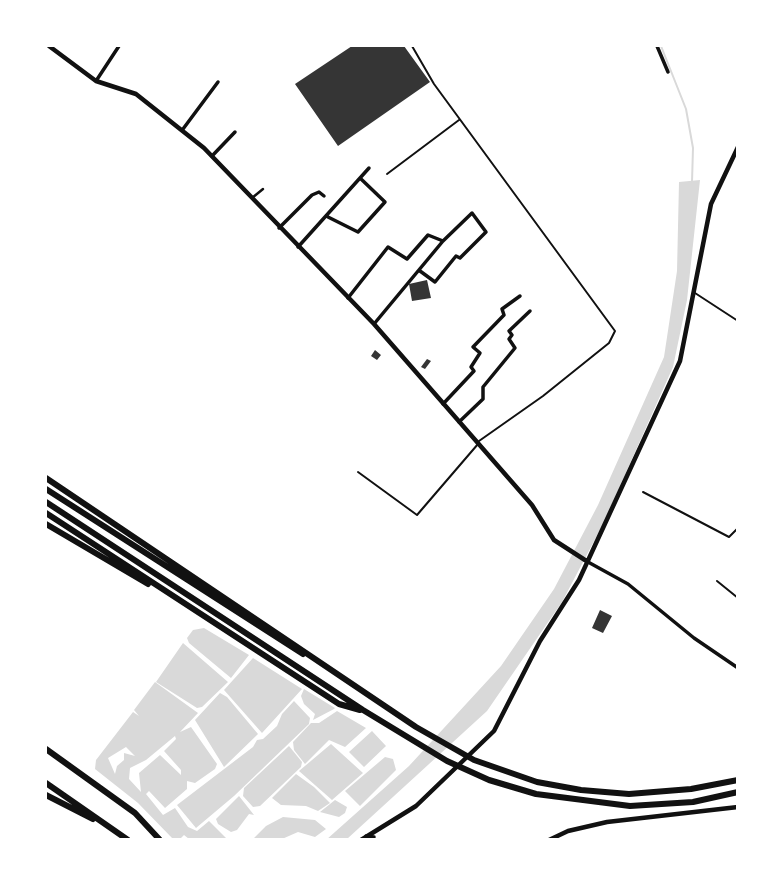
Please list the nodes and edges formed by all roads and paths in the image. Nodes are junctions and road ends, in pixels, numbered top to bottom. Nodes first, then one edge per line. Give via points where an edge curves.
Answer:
1 (49, 46) edge
2 (119, 46) edge
3 (412, 46) edge
4 (657, 46) edge
5 (668, 72) dead end
6 (96, 81) junction
7 (218, 82) dead end
8 (460, 120) junction
9 (183, 129) junction
10 (235, 132) dead end
11 (737, 147) edge
12 (212, 156) junction
13 (369, 168) dead end
14 (387, 174) dead end
15 (360, 178) junction
16 (263, 189) dead end
17 (324, 196) dead end
18 (252, 199) junction
19 (328, 217) junction
20 (278, 228) junction
21 (443, 242) junction
22 (298, 247) junction
23 (419, 271) junction
24 (693, 292) junction
25 (520, 296) dead end
26 (348, 298) junction
27 (530, 311) dead end
28 (737, 321) edge
29 (374, 324) junction
30 (443, 404) junction
31 (459, 422) junction
32 (479, 442) junction
33 (358, 472) dead end
34 (46, 478) edge
35 (46, 489) edge
36 (643, 492) dead end
37 (46, 502) edge
38 (46, 513) edge
39 (46, 524) edge
40 (737, 528) edge
41 (557, 529) dead end
42 (548, 533) junction
43 (585, 560) junction
44 (717, 581) dead end
45 (737, 598) edge
46 (184, 603) junction
47 (737, 668) edge
48 (333, 671) junction
49 (363, 710) junction
50 (46, 749) edge
51 (737, 780) edge
52 (46, 783) edge
53 (737, 792) edge
54 (46, 795) edge
55 (737, 807) edge
56 (117, 831) junction
57 (374, 837) dead end
58 (364, 838) edge
59 (128, 839) edge
60 (160, 839) edge
61 (550, 839) edge

1 - 6 main road
2 - 6 street
3 - 8 lane
4 - 5 street
6 - 9 main road via 136,94
7 - 9 street
8 - 14 lane
8 - 32 lane via 615,331 609,343
9 - 12 main road
10 - 12 street
11 - 24 main road via 711,204
12 - 18 main road
13 - 15 street
15 - 19 street
15 - 19 street via 385,202 358,232
16 - 18 street
17 - 20 street via 319,192 312,195
18 - 20 main road
19 - 22 street
20 - 22 main road
21 - 23 street
21 - 23 street via 471,213 486,232 460,258 456,256 435,282
21 - 26 street via 430,234 407,259 388,247
22 - 26 main road
23 - 29 street
24 - 28 lane
24 - 43 main road via 680,362
25 - 30 street via 502,309 504,315 473,347 480,354 471,367 474,371
26 - 29 main road
27 - 31 street via 509,331 515,348 483,387 483,399
29 - 30 main road
30 - 31 main road
31 - 32 main road
32 - 33 lane via 418,515
32 - 42 main road via 532,505
34 - 48 highway
35 - 48 highway
36 - 40 lane via 729,537
37 - 49 highway
38 - 46 highway
39 - 46 highway
41 - 42 street
42 - 43 main road via 560,547
43 - 47 street via 628,584
43 - 58 main road via 508,708 485,741 406,814
44 - 45 lane
46 - 49 highway via 339,704
48 - 51 highway via 454,751 516,775 581,790 629,794
49 - 53 highway via 447,761 536,794 630,806 693,802
50 - 60 highway via 135,813
52 - 56 highway
54 - 56 highway
55 - 61 main road via 595,824
56 - 59 highway
57 - 58 street

